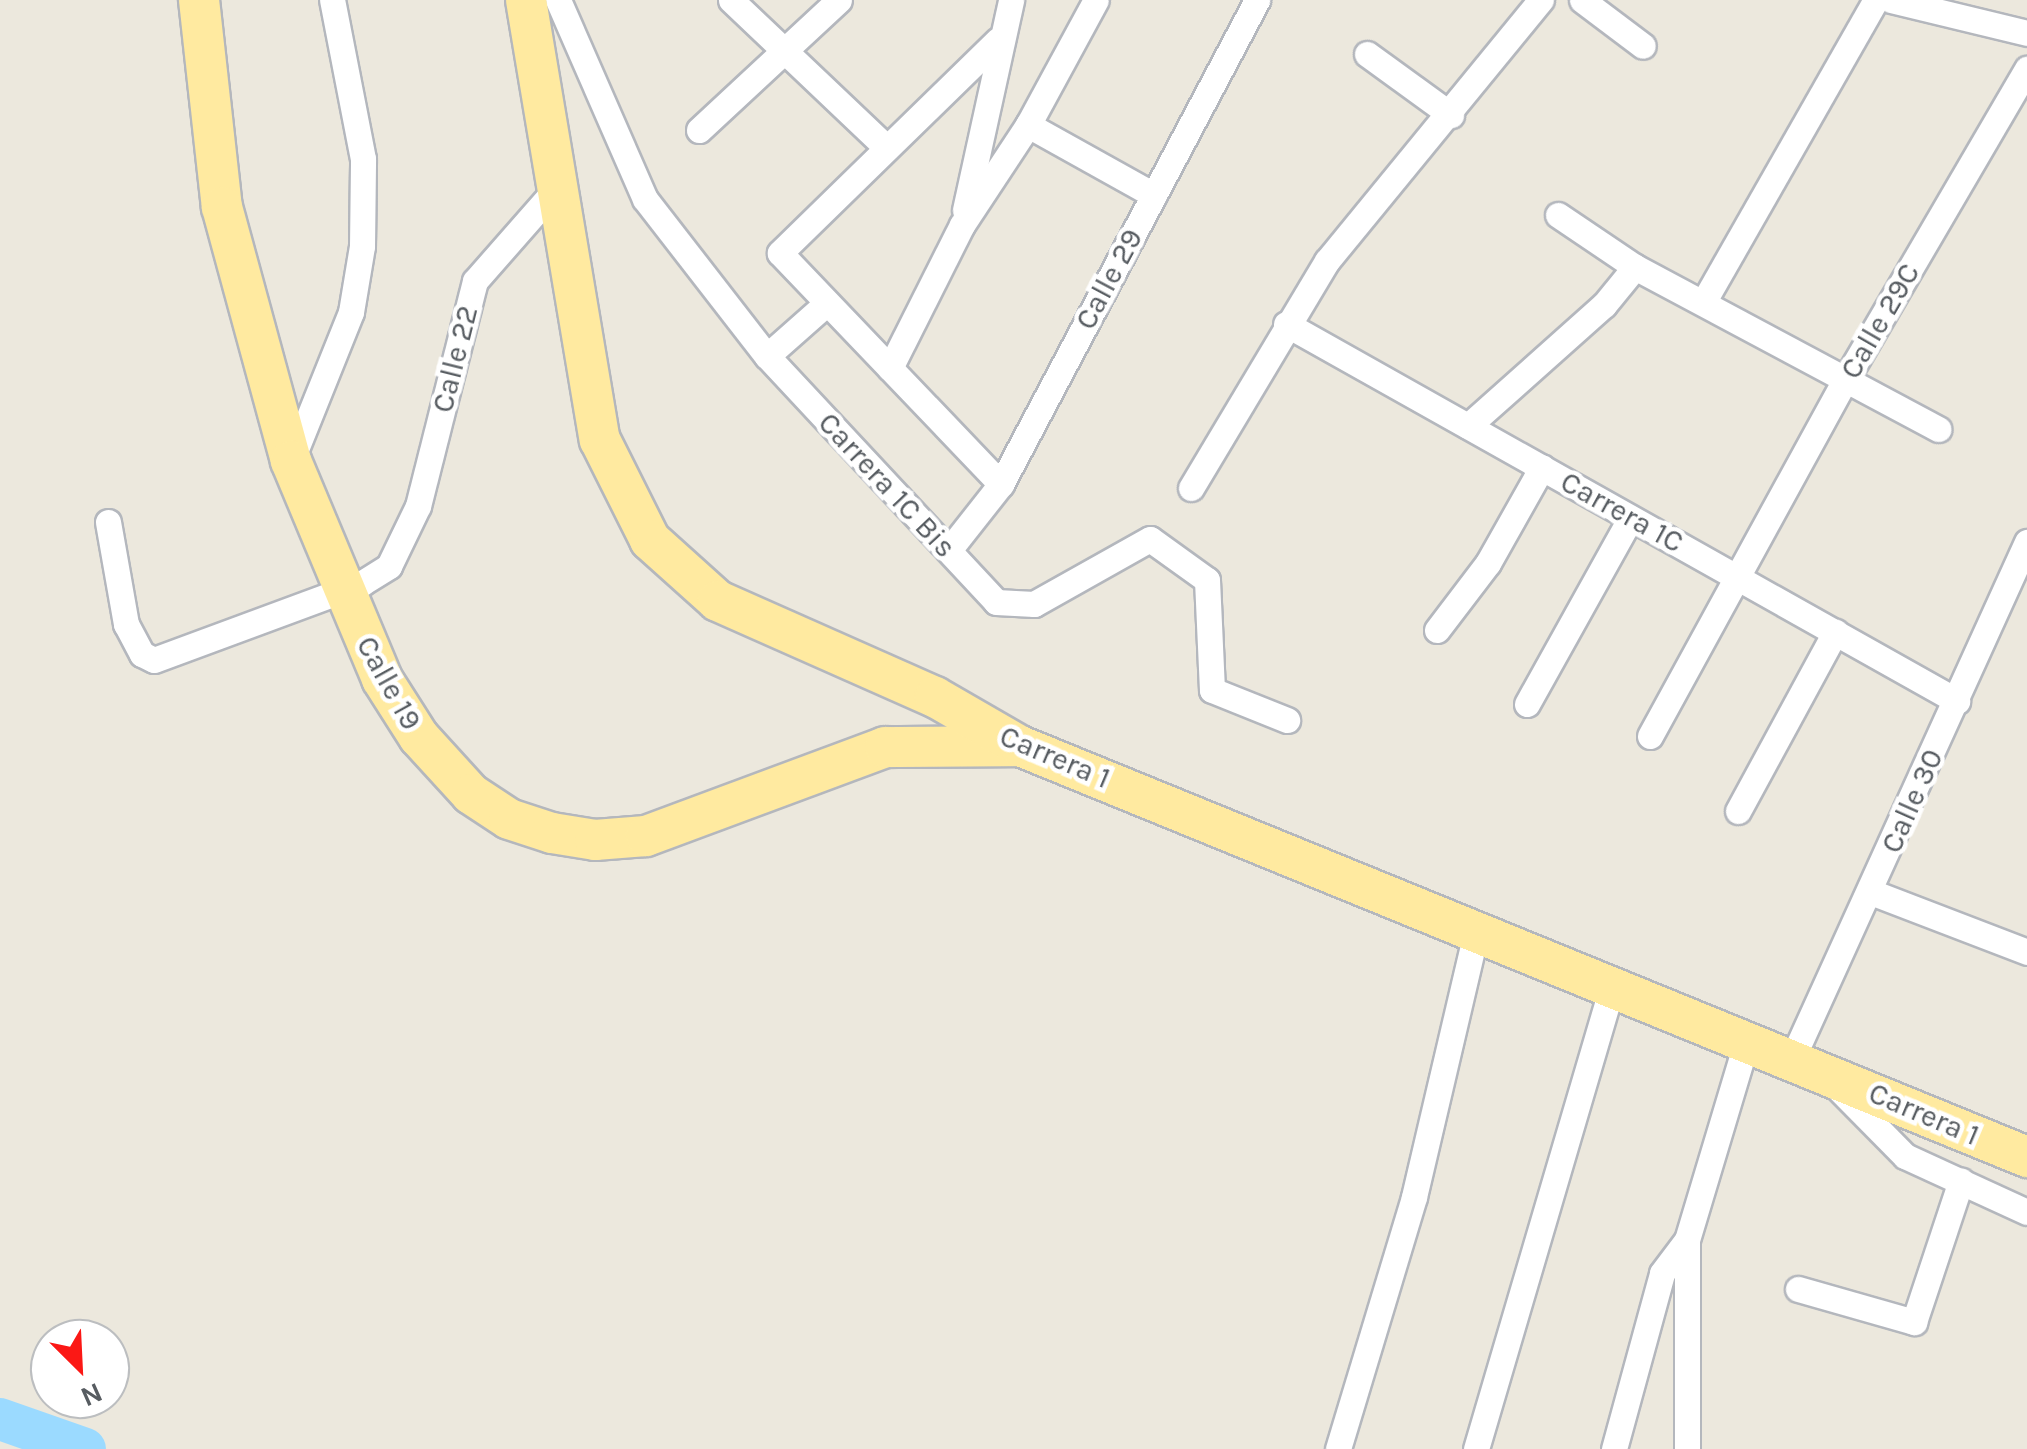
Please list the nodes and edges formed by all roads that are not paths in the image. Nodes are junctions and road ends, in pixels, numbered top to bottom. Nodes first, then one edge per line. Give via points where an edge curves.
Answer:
1 (199, 0) edge
2 (332, 0) edge
3 (526, 0) edge
4 (558, 0) edge
5 (731, 0) edge
6 (839, 0) edge
7 (1012, 0) edge
8 (1096, 0) edge
9 (1257, 0) edge
10 (1541, 0) edge
11 (1582, 0) edge
12 (1876, 0) edge
13 (1891, 0) edge
14 (2027, 33) edge
15 (998, 40) junction
16 (1643, 46) dead end
17 (782, 52) junction
18 (1367, 54) dead end
19 (2027, 70) edge
20 (1452, 115) junction
21 (1028, 126) junction
22 (699, 130) dead end
23 (886, 147) junction
24 (554, 190) junction
25 (1154, 195) junction
26 (1558, 215) dead end
27 (962, 225) junction
28 (1635, 266) junction
29 (1704, 300) junction
30 (827, 303) junction
31 (1286, 324) junction
32 (766, 356) junction
33 (890, 368) junction
34 (1844, 382) junction
35 (1468, 426) junction
36 (1939, 429) dead end
37 (291, 460) junction
38 (1542, 467) junction
39 (1001, 484) junction
40 (1191, 488) dead end
41 (1630, 519) junction
42 (108, 522) dead end
43 (949, 550) junction
44 (2025, 552) edge
45 (1738, 576) junction
46 (340, 589) junction
47 (1437, 630) dead end
48 (1835, 632) junction
49 (1957, 702) junction
50 (1528, 704) dead end
51 (1287, 720) dead end
52 (1650, 736) dead end
53 (1020, 746) junction
54 (1738, 811) dead end
55 (1872, 892) junction
56 (1476, 932) junction
57 (2027, 952) edge
58 (1613, 984) junction
59 (1748, 1040) junction
60 (1807, 1065) junction
61 (2027, 1157) edge
62 (1961, 1182) junction
63 (2027, 1212) edge
64 (1688, 1240) junction
65 (1798, 1289) dead end
66 (1338, 1449) edge
67 (1476, 1449) edge
68 (1614, 1449) edge
69 (1687, 1449) edge

1 - 37 main road, Calle 19 via 222,207
2 - 37 street via 363,159 362,246 351,312
3 - 24 main road
4 - 32 street, Carrera 1C Bis via 644,198
5 - 17 street
6 - 17 street
7 - 15 street
8 - 21 street
9 - 25 street, Calle 29
10 - 20 street
11 - 16 street
12 - 29 street
13 - 14 street
15 - 23 street
15 - 27 street
17 - 22 street
17 - 23 street
18 - 20 street
19 - 34 street, Calle 29C
20 - 31 street via 1327,262
21 - 25 street
21 - 27 street
23 - 30 street via 780,254
24 - 46 street, Calle 22 via 475,281 418,506 389,566
24 - 53 main road, Carrera 1 via 600,440 650,540 718,601 935,697
25 - 39 street, Calle 29
26 - 28 street
27 - 33 street
28 - 29 street
28 - 35 street via 1604,305
29 - 34 street
30 - 32 street
30 - 33 street
31 - 35 street, Carrera 1C
31 - 40 street
32 - 43 street, Carrera 1C Bis
33 - 39 street
34 - 36 street
34 - 45 street, Calle 29C
35 - 38 street, Carrera 1C
37 - 46 main road, Calle 19
38 - 41 street, Carrera 1C
38 - 47 street via 1488,563
39 - 43 street, Calle 29
41 - 45 street, Carrera 1C
41 - 50 street
42 - 46 street, Calle 22 via 126,624 142,654 154,660
43 - 51 street, Carrera 1C Bis via 996,602 1034,604 1150,538 1207,580 1212,690
44 - 49 street, Calle 30
45 - 48 street, Carrera 1C
45 - 52 street
46 - 53 main road, Calle 19 via 382,679 443,768 510,819 552,833 595,840 646,836 885,747
48 - 49 street, Carrera 1C
48 - 54 street
49 - 55 street, Calle 30
53 - 56 main road, Carrera 1
55 - 57 street
55 - 60 street, Calle 30
56 - 58 main road, Carrera 1
56 - 66 street via 1414,1197
58 - 59 main road, Carrera 1
58 - 67 street
59 - 60 main road, Carrera 1
59 - 64 street
60 - 61 main road, Carrera 1
60 - 62 street, Carrera 1 via 1905,1156
62 - 63 street, Carrera 1
62 - 65 street via 1914,1322
64 - 68 street via 1662,1273
64 - 69 street

